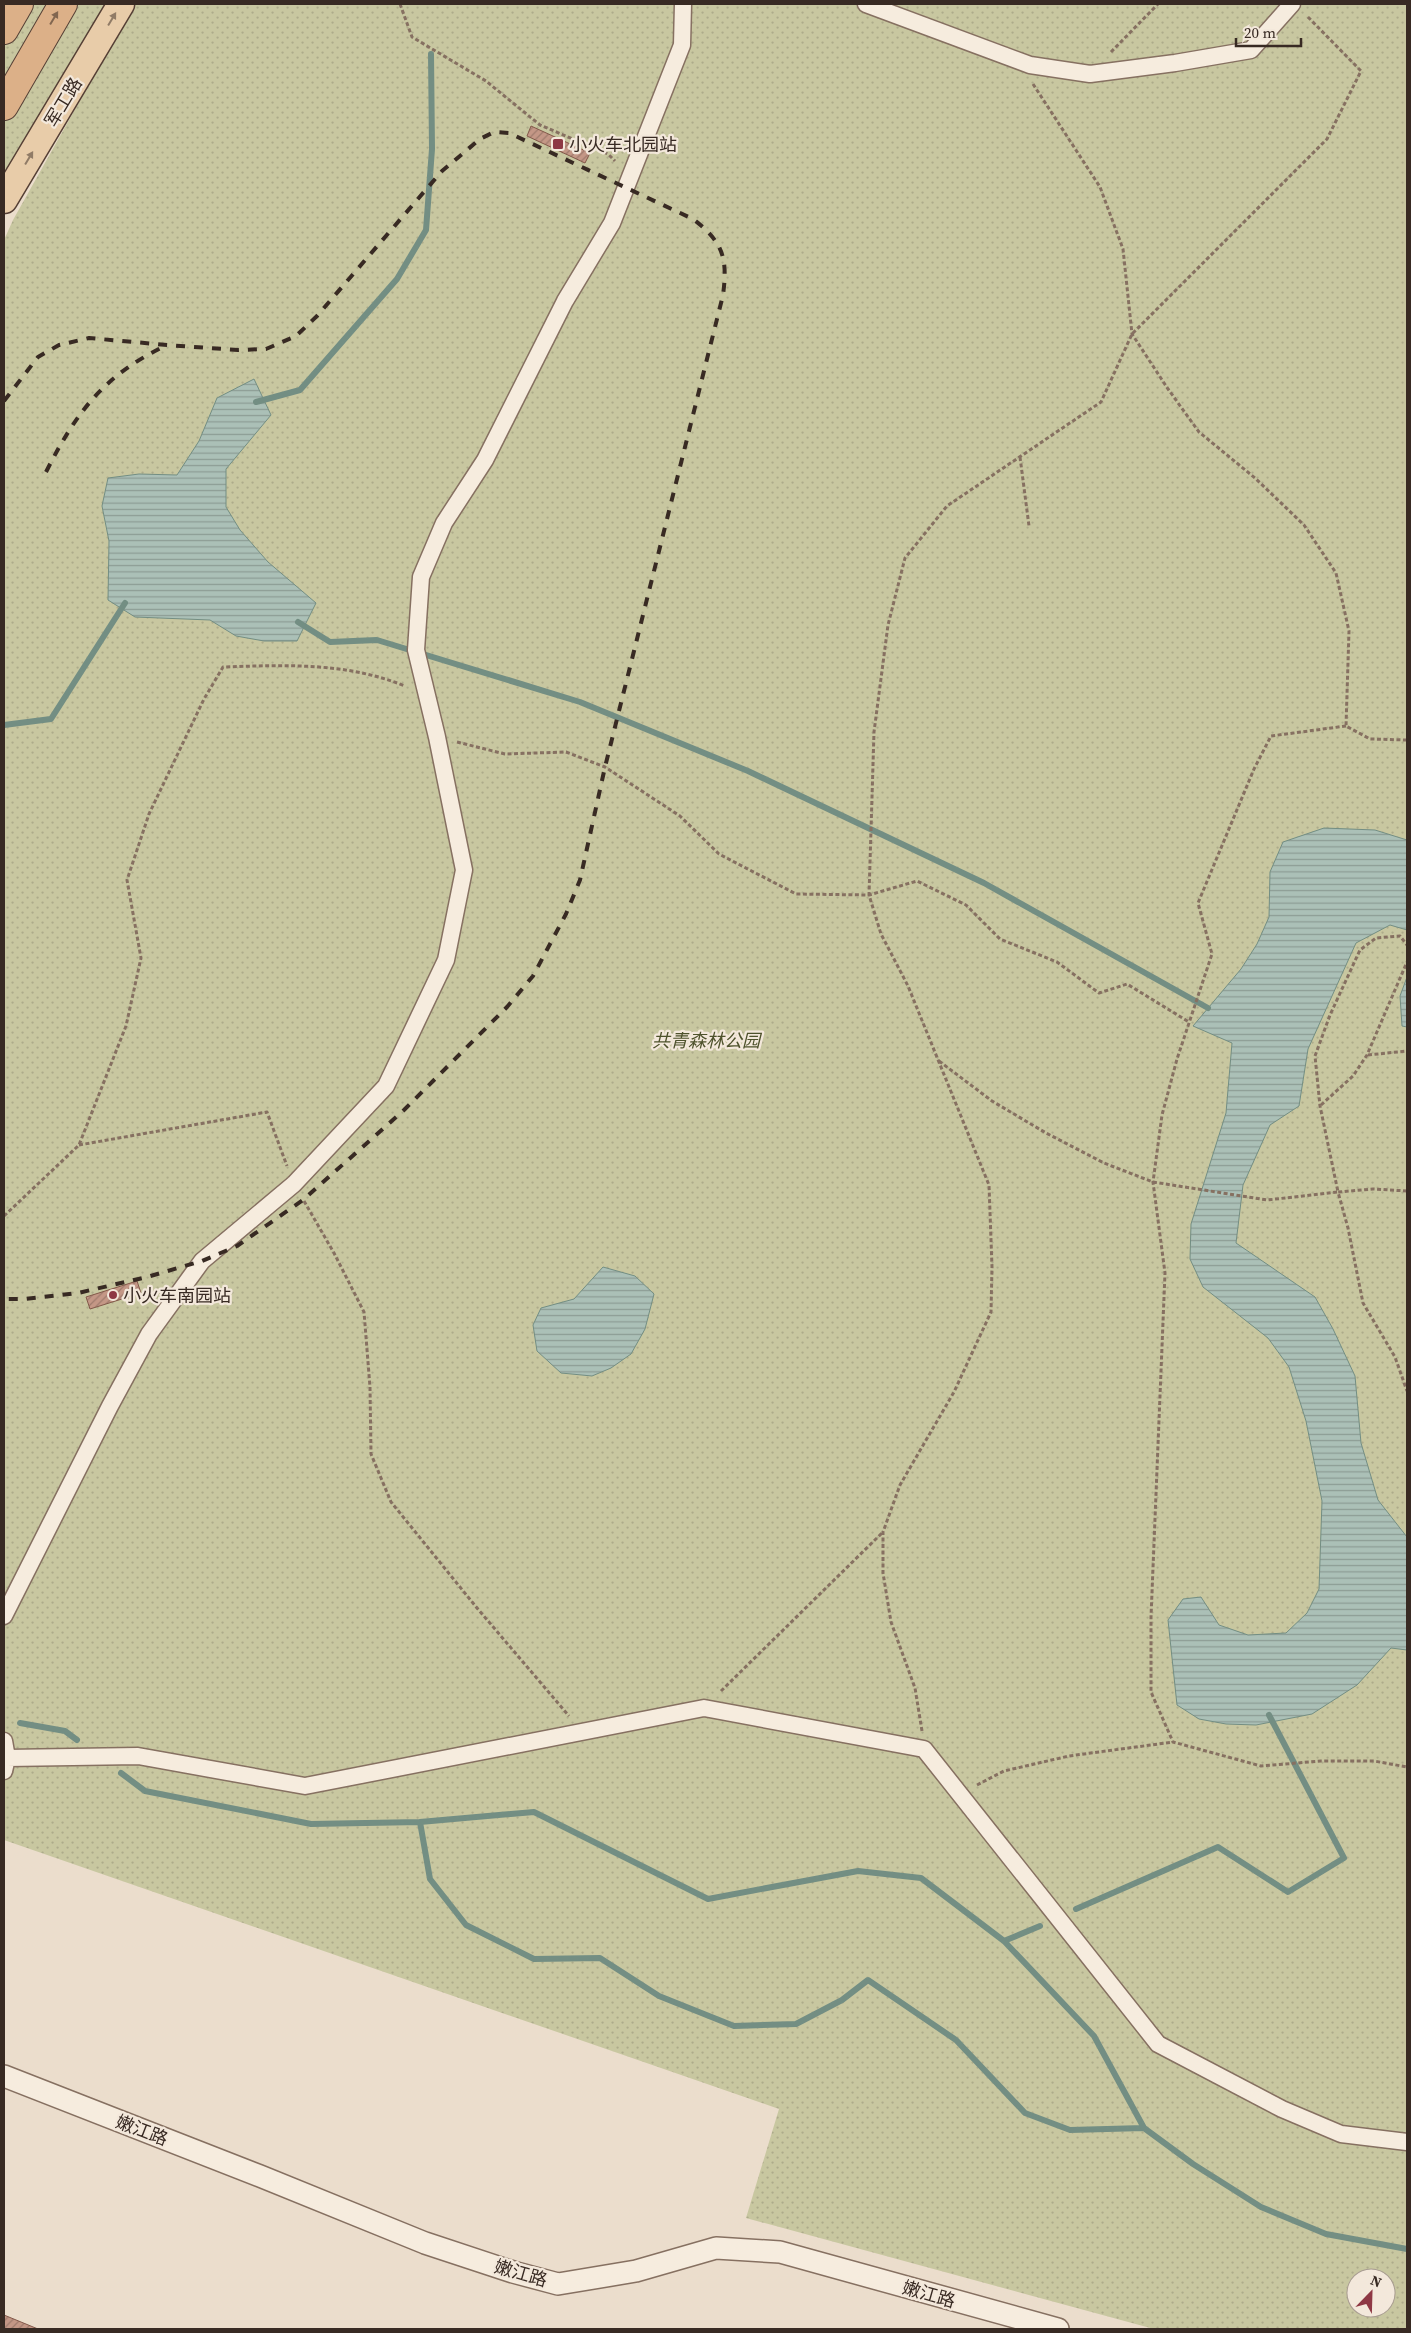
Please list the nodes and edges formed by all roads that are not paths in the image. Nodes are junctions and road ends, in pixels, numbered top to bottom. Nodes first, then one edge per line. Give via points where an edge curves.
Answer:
1 (9, 4) edge
2 (19, 4) edge
3 (63, 4) edge
4 (121, 4) edge
5 (683, 4) edge
6 (866, 4) edge
7 (1297, 7) edge
8 (4, 11) edge
9 (4, 30) edge
10 (35, 51) junction
11 (4, 106) edge
12 (4, 130) edge
13 (4, 200) edge
14 (4, 1616) edge
15 (4, 1741) edge
16 (5, 1765) edge
17 (4, 2076) edge
18 (1407, 2142) edge
19 (1058, 2329) edge

1 - 8 highway
2 - 9 highway
10 -> 3 highway
13 -> 4 main road, 军工路
5 - 14 street via 682,44 612,223 564,301 485,460 444,524 421,577 416,650 464,870 446,960 386,1086 294,1184 202,1260 149,1334
6 - 7 street via 1030,65 1090,74 1175,64 1251,50
10 - 11 highway
10 - 12 highway
15 - 16 street
16 - 18 street via 138,1756 305,1786 704,1708 924,1749 1158,2044 1282,2109 1341,2134
17 - 19 street, 嫩江路 via 425,2243 558,2284 636,2271 716,2248 780,2252

